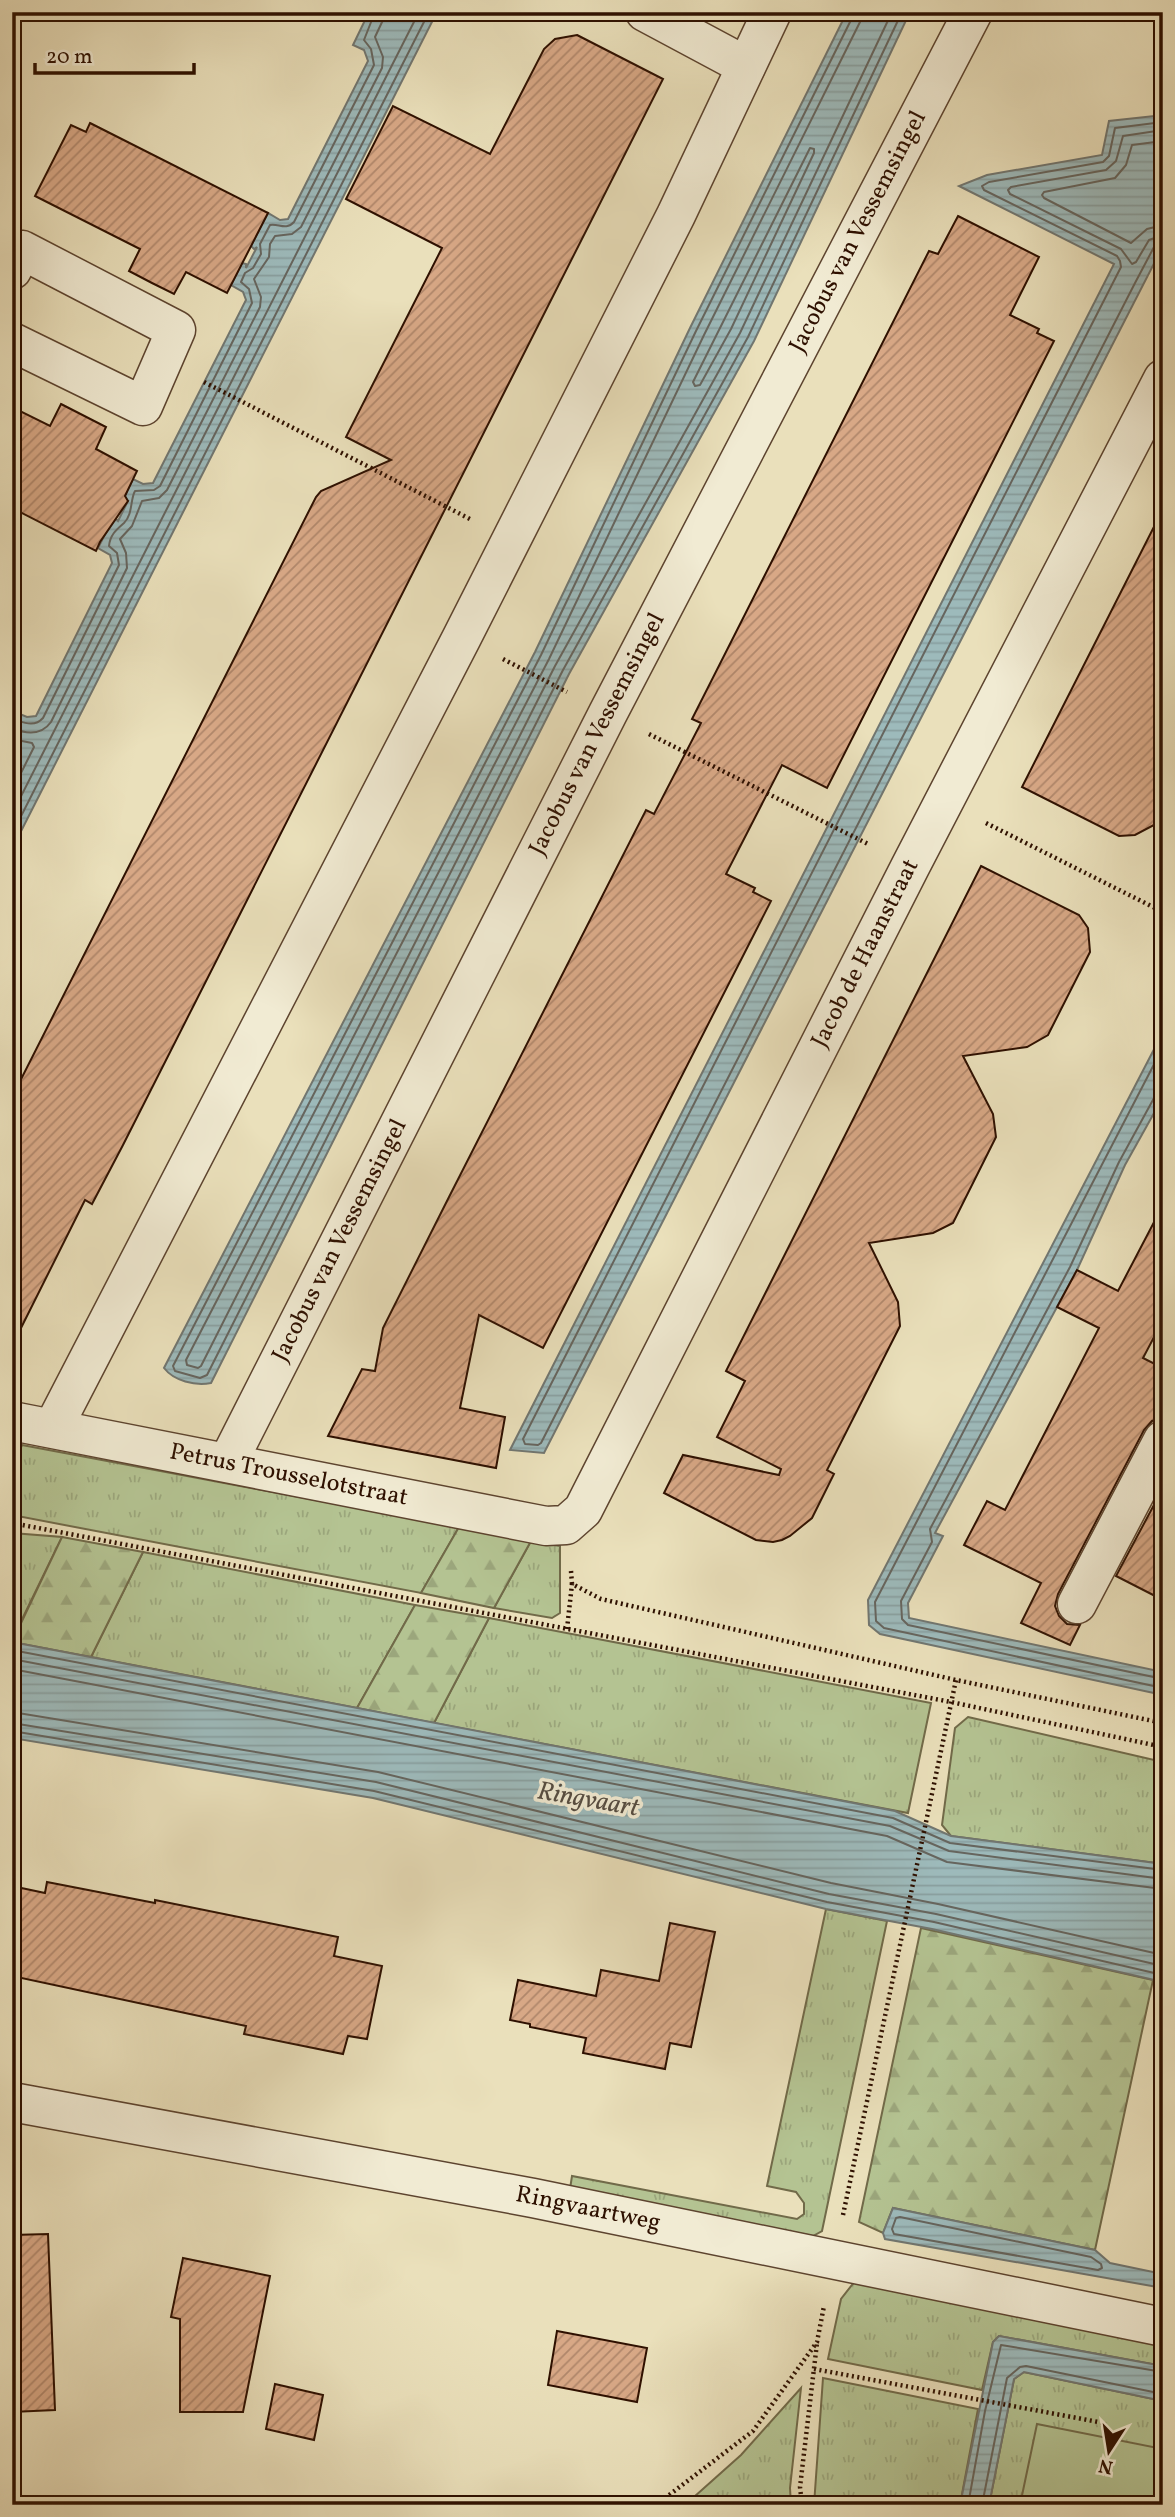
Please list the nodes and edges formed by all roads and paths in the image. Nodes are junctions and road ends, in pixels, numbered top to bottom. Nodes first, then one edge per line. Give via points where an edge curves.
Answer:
1 (645, 12) edge
2 (772, 12) edge
3 (973, 12) edge
4 (746, 66) junction
5 (12, 270) edge
6 (12, 342) edge
7 (1163, 379) edge
8 (201, 380) dead end
9 (511, 540) junction
10 (516, 666) dead end
11 (608, 713) junction
12 (944, 802) junction
13 (864, 843) dead end
14 (1163, 912) edge
15 (12, 1421) edge
16 (52, 1428) junction
17 (1163, 1440) edge
18 (228, 1462) junction
19 (12, 1523) edge
20 (566, 1525) junction
21 (572, 1584) junction
22 (1077, 1604) dead end
23 (567, 1629) junction
24 (956, 1680) junction
25 (951, 1702) junction
26 (1163, 1723) edge
27 (1163, 1746) edge
28 (12, 2102) edge
29 (834, 2260) junction
30 (1163, 2327) edge
31 (817, 2342) junction
32 (814, 2369) junction
33 (1104, 2423) dead end
34 (656, 2505) edge
35 (802, 2505) edge

1 - 4 street
2 - 4 street
3 - 11 street, Jacobus van Vessemsingel
4 - 9 street
5 - 6 street via 22,250 176,330 144,405
7 - 12 street, Jacob de Haanstraat
8 - 9 path
9 - 16 street
10 - 11 path
11 - 13 path
11 - 18 street, Jacobus van Vessemsingel
12 - 14 path
12 - 20 street, Jacob de Haanstraat via 583,1510
15 - 16 street, Petrus Trousselotstraat
16 - 18 street, Petrus Trousselotstraat
17 - 22 street
18 - 20 street, Petrus Trousselotstraat via 546,1526
19 - 23 path
20 - 21 path
21 - 23 path
21 - 24 path via 601,1599
23 - 25 path
24 - 25 path
24 - 26 path
25 - 27 path
25 - 29 path
28 - 29 street, Ringvaartweg via 519,2195
29 - 30 street, Ringvaartweg
29 - 31 path
31 - 32 path
31 - 34 path via 753,2431
32 - 33 path
32 - 35 path via 800,2487

